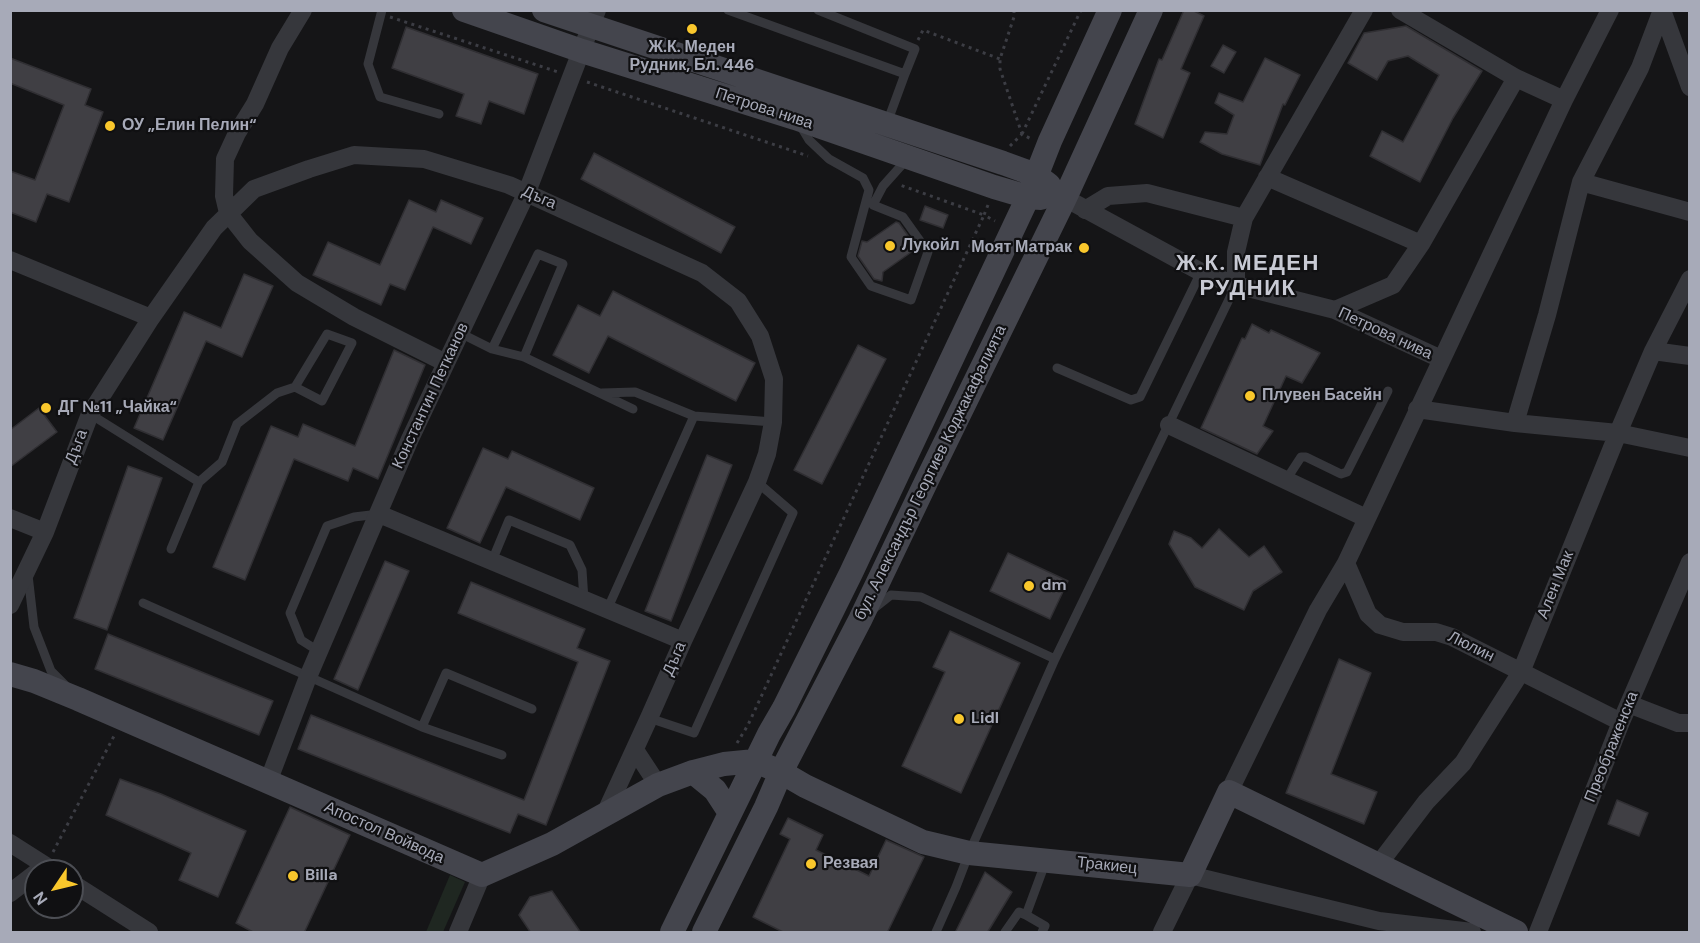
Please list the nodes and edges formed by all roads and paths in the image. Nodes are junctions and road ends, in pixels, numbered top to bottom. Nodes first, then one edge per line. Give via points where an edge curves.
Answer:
1 (303, 10) edge
2 (465, 10) edge
3 (544, 10) edge
4 (728, 10) edge
5 (818, 10) edge
6 (1014, 10) edge
7 (1081, 10) edge
8 (1110, 10) edge
9 (1151, 10) edge
10 (1364, 10) edge
11 (1400, 10) edge
12 (1610, 10) edge
13 (1662, 10) edge
14 (382, 12) edge
15 (594, 19) edge
16 (915, 49) junction
17 (582, 51) junction
18 (1000, 59) junction
19 (905, 74) junction
20 (572, 77) junction
21 (1516, 78) junction
22 (1689, 87) edge
23 (1564, 100) junction
24 (439, 114) dead end
25 (795, 118) junction
26 (886, 125) junction
27 (908, 157) junction
28 (829, 159) junction
29 (1036, 175) junction
30 (1267, 177) junction
31 (888, 180) junction
32 (1581, 182) junction
33 (527, 192) junction
34 (1028, 197) junction
35 (870, 203) junction
36 (1075, 204) junction
37 (1689, 212) edge
38 (228, 213) junction
39 (1244, 218) junction
40 (1420, 244) junction
41 (10, 260) edge
42 (1201, 272) junction
43 (1689, 279) edge
44 (1236, 285) junction
45 (1335, 310) junction
46 (152, 318) junction
47 (460, 333) junction
48 (492, 349) junction
49 (1653, 351) junction
50 (1689, 356) edge
51 (524, 357) junction
52 (1441, 359) junction
53 (446, 363) junction
54 (1057, 368) dead end
55 (295, 387) junction
56 (1388, 391) dead end
57 (598, 393) junction
58 (633, 409) dead end
59 (1417, 409) junction
60 (90, 414) junction
61 (694, 416) junction
62 (773, 422) junction
63 (1515, 423) junction
64 (1169, 425) junction
65 (1618, 433) junction
66 (1689, 448) edge
67 (1286, 480) junction
68 (200, 482) junction
69 (757, 482) junction
70 (379, 514) junction
71 (10, 518) edge
72 (1366, 518) junction
73 (45, 532) junction
74 (171, 549) dead end
75 (492, 561) junction
76 (1689, 562) edge
77 (1346, 563) junction
78 (28, 570) junction
79 (584, 600) junction
80 (143, 603) dead end
81 (10, 605) edge
82 (607, 610) junction
83 (860, 620) junction
84 (683, 641) junction
85 (320, 652) junction
86 (1055, 659) junction
87 (1521, 672) junction
88 (10, 674) edge
89 (309, 677) junction
90 (78, 699) junction
91 (1629, 704) junction
92 (532, 709) dead end
93 (123, 718) junction
94 (649, 718) junction
95 (1621, 722) junction
96 (1689, 723) edge
97 (422, 727) junction
98 (634, 750) junction
99 (502, 755) dead end
100 (755, 761) junction
101 (724, 764) junction
102 (625, 770) junction
103 (693, 772) junction
104 (781, 772) junction
105 (268, 782) junction
106 (648, 791) junction
107 (1228, 792) junction
108 (730, 813) junction
109 (604, 816) junction
110 (10, 843) edge
111 (969, 853) junction
112 (30, 859) edge
113 (50, 859) edge
114 (1046, 860) junction
115 (1378, 865) junction
116 (482, 875) junction
117 (1190, 875) junction
118 (24, 884) edge
119 (84, 891) edge
120 (10, 893) edge
121 (1026, 915) junction
122 (1377, 927) edge
123 (709, 930) edge
124 (1515, 932) edge
125 (149, 933) edge
126 (458, 933) edge
127 (672, 933) edge
128 (936, 933) edge
129 (1005, 933) edge
130 (1042, 933) edge
131 (1162, 933) edge
132 (1472, 933) edge
133 (1509, 933) edge
134 (1538, 933) edge

1 - 38 street via 225,159 224,196
2 - 17 street, Петрова нива
3 - 15 street, Петрова нива
4 - 19 lane
5 - 16 lane
6 - 18 path
7 - 18 path via 1022,134
8 - 29 street, бул. Александър Георгиев Коджакафалията
9 - 36 street, бул. Александър Георгиев Коджакафалията
10 - 30 street
11 - 21 street
12 - 23 street
13 - 22 street
13 - 32 street via 1640,68
14 - 20 path
14 - 24 lane via 368,64 380,96
15 - 17 street, Константин Петканов
15 - 26 street, Петрова нива
16 - 18 path via 923,30
16 - 19 lane
17 - 20 street, Константин Петканов
17 - 25 street, Петрова нива
19 - 26 lane
20 - 28 path via 809,156
20 - 33 street, Константин Петканов
21 - 23 street
21 - 40 street
23 - 52 street
25 - 27 street, Петрова нива
25 - 28 lane via 809,140
26 - 29 street, Петрова нива
27 - 31 lane
27 - 34 street, Петрова нива
28 - 35 lane via 863,178 870,190
29 - 34 street, бул. Александър Георгиев Коджакафалията
29 - 36 street, Петрова нива
30 - 39 street
30 - 40 street
31 - 35 lane
31 - 101 path via 984,215 748,725
32 - 37 street
32 - 63 street
33 - 38 street, Дъга via 424,159 354,155 254,189
33 - 47 street, Константин Петканов
33 - 62 street, Дъга via 702,273 738,301 760,336 774,379
34 - 36 street, Петрова нива
34 - 100 street, бул. Александър Георгиев Коджакафалията via 851,573
35 - 35 lane via 851,257 871,286 911,300 928,252 903,217
36 - 39 street via 1108,196 1147,194
36 - 42 street, Петрова нива
36 - 83 street, бул. Александър Георгиев Коджакафалията via 927,480
38 - 46 street, Дъга
38 - 53 street via 250,241 297,283
39 - 44 street via 1236,252
40 - 45 street via 1393,285
41 - 46 street
42 - 44 street, Петрова нива
42 - 54 lane via 1140,397 1131,400
43 - 49 street, Ален Мак
44 - 45 street, Петрова нива
44 - 64 lane
45 - 52 street, Петрова нива
46 - 60 street, Дъга
47 - 48 lane
47 - 53 street, Константин Петканов
48 - 51 lane
48 - 51 lane via 538,254 563,264
49 - 50 street
49 - 65 street, Ален Мак
51 - 57 lane
52 - 59 street
53 - 70 street, Константин Петканов
55 - 55 lane via 322,401 352,343 327,334
55 - 68 lane via 277,393 237,424 222,462
56 - 67 lane via 1347,472 1341,474 1301,457
57 - 58 lane
57 - 61 lane via 635,392
59 - 63 street
59 - 72 street
60 - 68 lane
60 - 73 street, Дъга
61 - 62 lane
61 - 82 lane
62 - 69 street, Дъга via 768,454
63 - 65 street
64 - 67 street
64 - 86 lane
65 - 66 street
65 - 87 street, Ален Мак
67 - 72 street
68 - 74 lane
69 - 84 street, Дъга
69 - 94 lane via 793,513 694,734
70 - 75 street
70 - 85 street, Константин Петканов
70 - 85 lane via 327,526 290,613 301,640
71 - 73 street
72 - 77 street
73 - 78 street, Дъга
75 - 79 street
75 - 79 lane via 509,520 570,545 582,570
76 - 91 street, Преображенска
77 - 87 street, Люлин via 1368,614 1380,625 1403,632 1436,632 1452,637
77 - 107 street via 1318,610
78 - 81 street, Дъга
78 - 90 lane via 34,627 51,671
79 - 82 street
80 - 89 lane
82 - 84 street
83 - 86 lane via 891,595 921,597
83 - 104 street, бул. Александър Георгиев Коджакафалията
84 - 94 street, Дъга
85 - 89 street, Константин Петканов
86 - 111 lane
87 - 95 street, Люлин
87 - 115 street, Ален Мак via 1463,763 1426,802
88 - 90 street, Апостол Войвода
89 - 97 lane
89 - 105 street, Константин Петканов
90 - 93 street, Апостол Войвода
91 - 95 street, Преображенска
91 - 96 street via 1678,723
92 - 97 lane via 446,673
93 - 105 street, Апостол Войвода
93 - 113 path
94 - 98 street, Дъга
95 - 134 street, Преображенска
97 - 99 lane
98 - 102 street, Дъга
98 - 106 street
100 - 101 street
100 - 104 street, Тракиец
100 - 108 street, бул. Александър Георгиев Коджакафалията
101 - 103 street
102 - 106 street via 628,780
102 - 109 street, Дъга
103 - 106 street
103 - 108 street via 715,790
104 - 111 street, Тракиец via 923,842
104 - 123 street, бул. Александър Георгиев Коджакафалията
105 - 116 street, Апостол Войвода
106 - 109 street
107 - 115 street
107 - 117 street
108 - 127 street, бул. Александър Георгиев Коджакафалията
109 - 116 street
110 - 112 street
111 - 114 street, Тракиец
111 - 128 lane
114 - 117 street, Тракиец
114 - 121 lane
115 - 124 street
116 - 126 street
117 - 122 street, Тракиец
117 - 131 street
118 - 120 street
119 - 125 street
121 - 129 lane via 1019,912
121 - 130 lane via 1045,926
122 - 132 street, Тракиец
124 - 133 street

